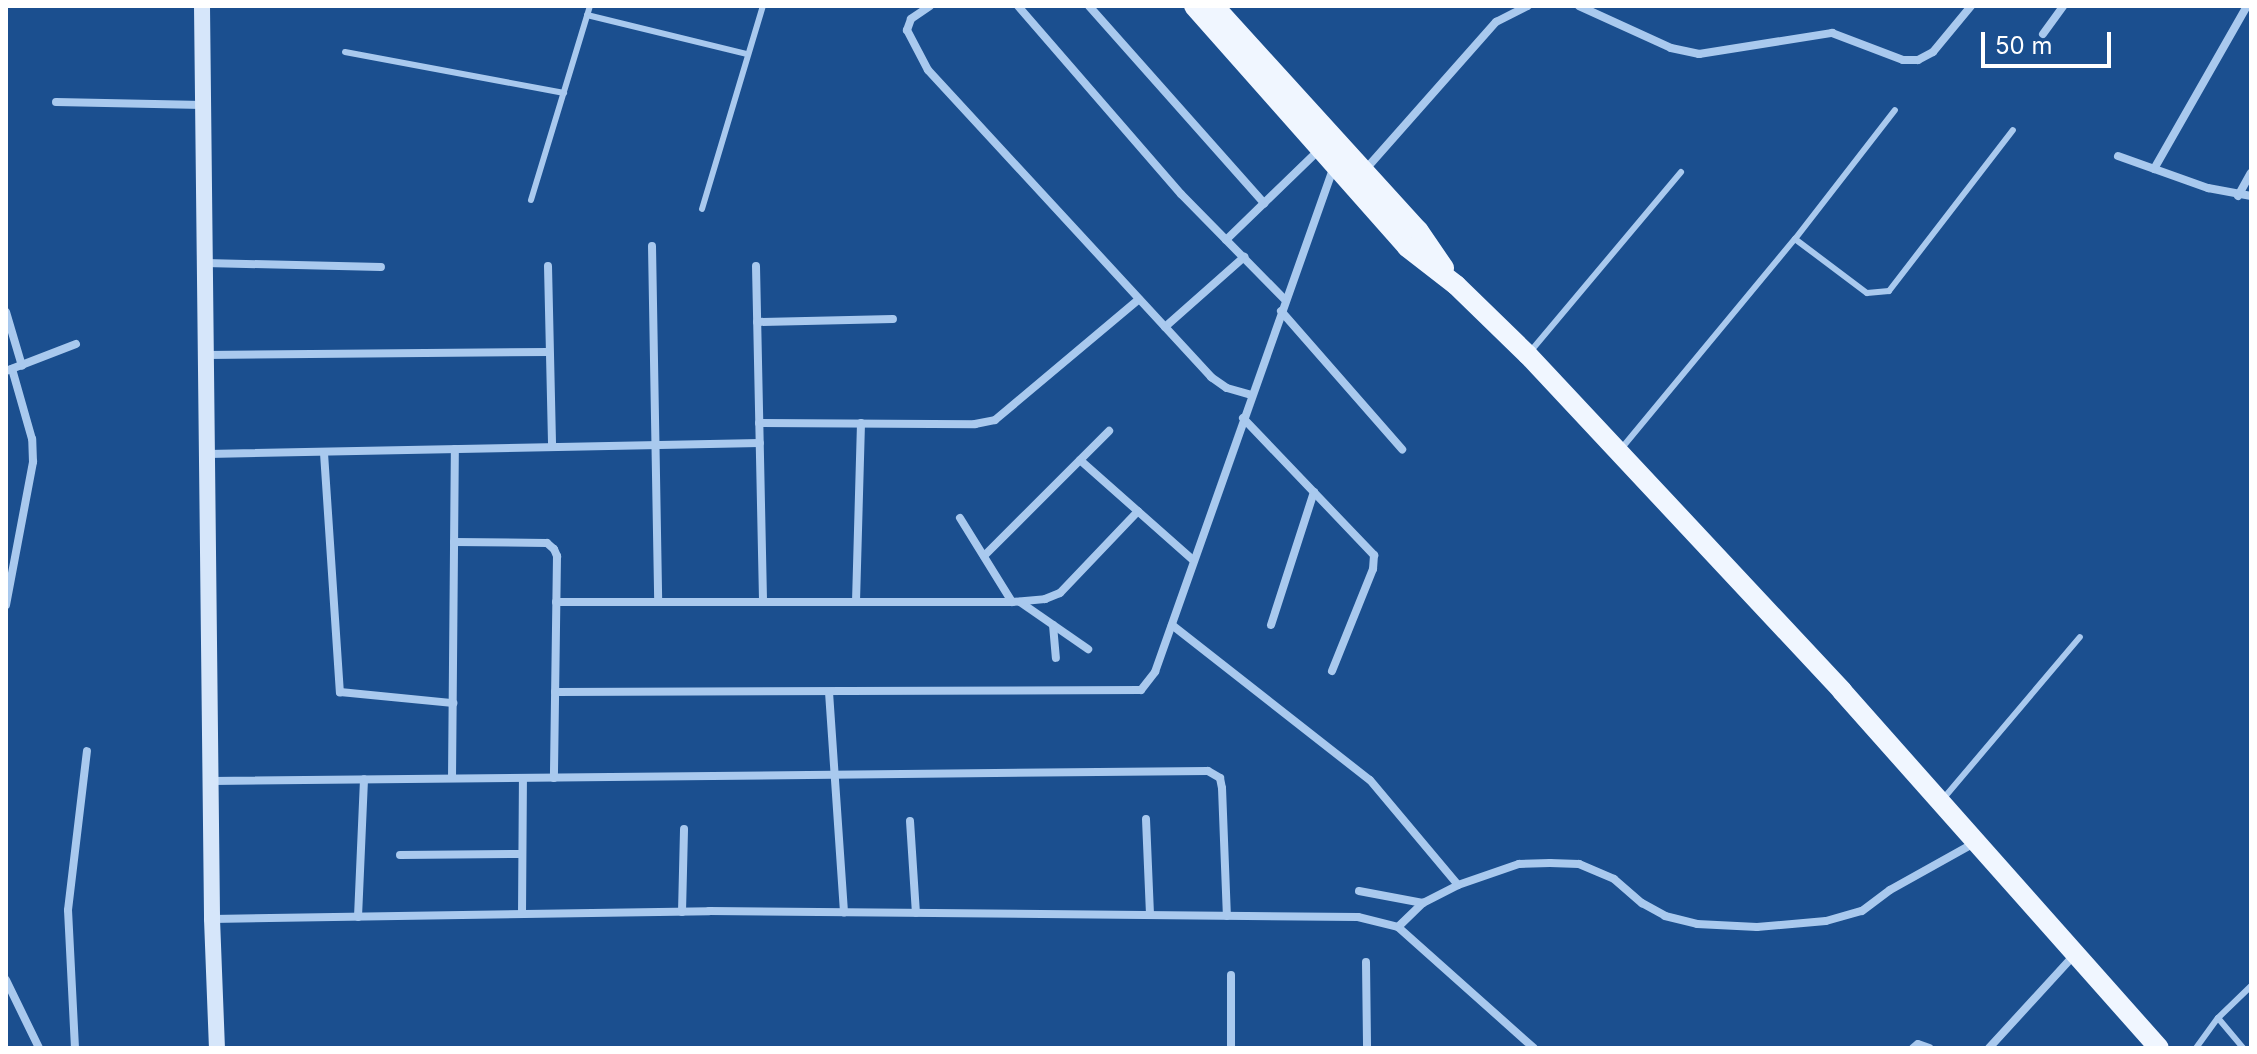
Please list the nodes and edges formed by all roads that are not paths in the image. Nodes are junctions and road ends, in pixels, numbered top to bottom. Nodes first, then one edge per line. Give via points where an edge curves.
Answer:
1 (202, 6) edge
2 (590, 6) edge
3 (763, 6) edge
4 (930, 6) edge
5 (1018, 6) edge
6 (1089, 6) edge
7 (1194, 6) edge
8 (1214, 6) edge
9 (1528, 6) edge
10 (1579, 6) edge
11 (1971, 6) edge
12 (2063, 6) edge
13 (2247, 6) edge
14 (587, 15) junction
15 (2043, 34) dead end
16 (345, 52) dead end
17 (747, 54) junction
18 (564, 93) junction
19 (56, 102) dead end
20 (203, 105) junction
21 (1895, 110) dead end
22 (2013, 130) dead end
23 (1321, 148) junction
24 (2118, 156) dead end
25 (1335, 164) junction
26 (2154, 169) junction
27 (1364, 171) junction
28 (1681, 172) dead end
29 (2251, 173) edge
30 (2238, 196) junction
31 (2251, 196) edge
32 (531, 200) dead end
33 (1264, 203) junction
34 (702, 209) dead end
35 (1795, 239) junction
36 (1226, 240) junction
37 (652, 246) dead end
38 (1244, 257) junction
39 (205, 263) junction
40 (548, 266) dead end
41 (756, 266) dead end
42 (381, 267) dead end
43 (1456, 285) junction
44 (1139, 299) junction
45 (1285, 300) junction
46 (1281, 311) junction
47 (6, 312) edge
48 (893, 319) dead end
49 (757, 322) junction
50 (1165, 327) junction
51 (76, 344) dead end
52 (549, 352) junction
53 (206, 355) junction
54 (1528, 355) junction
55 (22, 366) junction
56 (9, 370) edge
57 (1252, 395) junction
58 (1243, 418) junction
59 (759, 423) junction
60 (861, 423) junction
61 (1109, 431) dead end
62 (760, 443) junction
63 (655, 445) junction
64 (552, 447) junction
65 (455, 449) junction
66 (1402, 449) dead end
67 (1619, 452) junction
68 (324, 453) junction
69 (208, 454) junction
70 (1080, 460) junction
71 (1314, 492) junction
72 (1138, 511) junction
73 (960, 518) dead end
74 (454, 542) junction
75 (984, 556) junction
76 (1194, 561) junction
77 (7, 598) edge
78 (556, 602) junction
79 (658, 602) junction
80 (763, 602) junction
81 (856, 602) junction
82 (1016, 602) junction
83 (1053, 625) junction
84 (1172, 625) junction
85 (1271, 625) dead end
86 (2080, 637) dead end
87 (1088, 649) dead end
88 (1056, 658) dead end
89 (1332, 671) dead end
90 (555, 692) junction
91 (829, 692) junction
92 (453, 703) junction
93 (87, 751) dead end
94 (835, 776) junction
95 (452, 778) junction
96 (523, 778) junction
97 (554, 778) junction
98 (364, 779) junction
99 (212, 781) junction
100 (1940, 802) junction
101 (1146, 819) dead end
102 (910, 821) dead end
103 (684, 829) dead end
104 (1976, 842) junction
105 (522, 854) junction
106 (400, 855) dead end
107 (1458, 885) junction
108 (1359, 891) dead end
109 (1423, 903) junction
110 (682, 912) junction
111 (844, 912) junction
112 (916, 913) junction
113 (522, 914) junction
114 (1150, 915) junction
115 (1227, 916) junction
116 (358, 917) junction
117 (212, 919) junction
118 (1398, 927) junction
119 (2075, 953) junction
120 (1366, 962) dead end
121 (1231, 975) dead end
122 (6, 980) edge
123 (2251, 986) edge
124 (2218, 1018) junction
125 (2156, 1047) edge
126 (39, 1048) edge
127 (75, 1048) edge
128 (217, 1048) edge
129 (1231, 1048) edge
130 (1367, 1048) edge
131 (1534, 1048) edge
132 (1913, 1048) edge
133 (1929, 1048) edge
134 (1989, 1048) edge
135 (2196, 1048) edge
136 (2243, 1048) edge

1 - 20 main road
2 - 14 lane
3 - 17 lane
4 - 44 street via 911,19 907,30 928,70
5 - 36 street
6 - 33 street
7 - 23 main road
8 - 27 main road
9 - 27 street via 1496,22
10 - 11 street via 1671,48 1699,54 1832,33 1903,60 1933,52
12 - 15 street
13 - 26 street
14 - 17 lane
14 - 18 lane
16 - 18 lane
17 - 34 lane
18 - 32 lane
19 - 20 street
20 - 39 main road
21 - 35 lane
22 - 35 lane via 1889,291 1867,293
23 - 25 main road
23 - 33 street
24 - 26 street
25 - 43 main road via 1407,247
25 - 45 street
26 - 30 street
27 - 43 main road via 1418,230
28 - 54 lane
29 - 30 street
30 - 31 street
33 - 36 street
35 - 67 lane
36 - 38 street
37 - 63 street
38 - 45 street
38 - 50 street
39 - 42 street
39 - 53 main road
40 - 52 street
41 - 49 street
43 - 54 main road
44 - 50 street
44 - 60 street via 995,420
45 - 46 street
46 - 57 street
46 - 66 street
47 - 55 street
48 - 49 street
49 - 59 street
50 - 57 street via 1211,377
51 - 55 street
52 - 53 street
52 - 64 street
53 - 69 main road
54 - 67 main road
55 - 56 street
56 - 77 street via 32,439 33,462
57 - 58 street
58 - 71 street
58 - 76 street
59 - 60 street
59 - 62 street
60 - 81 street
61 - 70 street
62 - 63 street
62 - 80 street
63 - 64 street
63 - 79 street
64 - 65 street
65 - 68 street
65 - 74 street
67 - 100 main road
68 - 69 street
68 - 92 street via 340,692
69 - 99 main road
70 - 72 street
70 - 75 street
71 - 85 street
71 - 89 street via 1374,555
72 - 76 street
72 - 82 street via 1060,593
73 - 75 street
74 - 78 street via 547,543 557,556
74 - 92 street
75 - 82 street
76 - 84 street
78 - 79 street
78 - 90 street
79 - 80 street
80 - 81 street
81 - 82 street
82 - 83 street
83 - 87 street
83 - 88 street
84 - 91 street via 1155,672 1141,690
84 - 107 street via 1370,780
86 - 100 lane
90 - 91 street
90 - 97 street
91 - 94 street
92 - 95 street
93 - 127 street via 68,910
94 - 97 street
94 - 111 street
94 - 115 street via 1215,773 1222,788
95 - 96 street
95 - 98 street
96 - 97 street
96 - 105 street
98 - 99 street
98 - 116 street
99 - 117 main road
100 - 104 main road
101 - 114 street
102 - 112 street
103 - 110 street
104 - 107 street via 1862,911 1826,921 1757,927 1697,924 1665,916 1614,879 1579,864 1519,864
104 - 119 main road
105 - 106 street
105 - 113 street
107 - 109 street
108 - 109 street
109 - 118 street
110 - 111 street
110 - 113 street
111 - 112 street
112 - 114 street
113 - 116 street
114 - 115 street
115 - 118 street via 1358,917
116 - 117 street
117 - 128 main road
118 - 131 street
119 - 125 main road
119 - 134 street
120 - 130 street
121 - 129 street
122 - 126 street
123 - 124 lane
124 - 135 lane
124 - 136 lane
132 - 133 street

